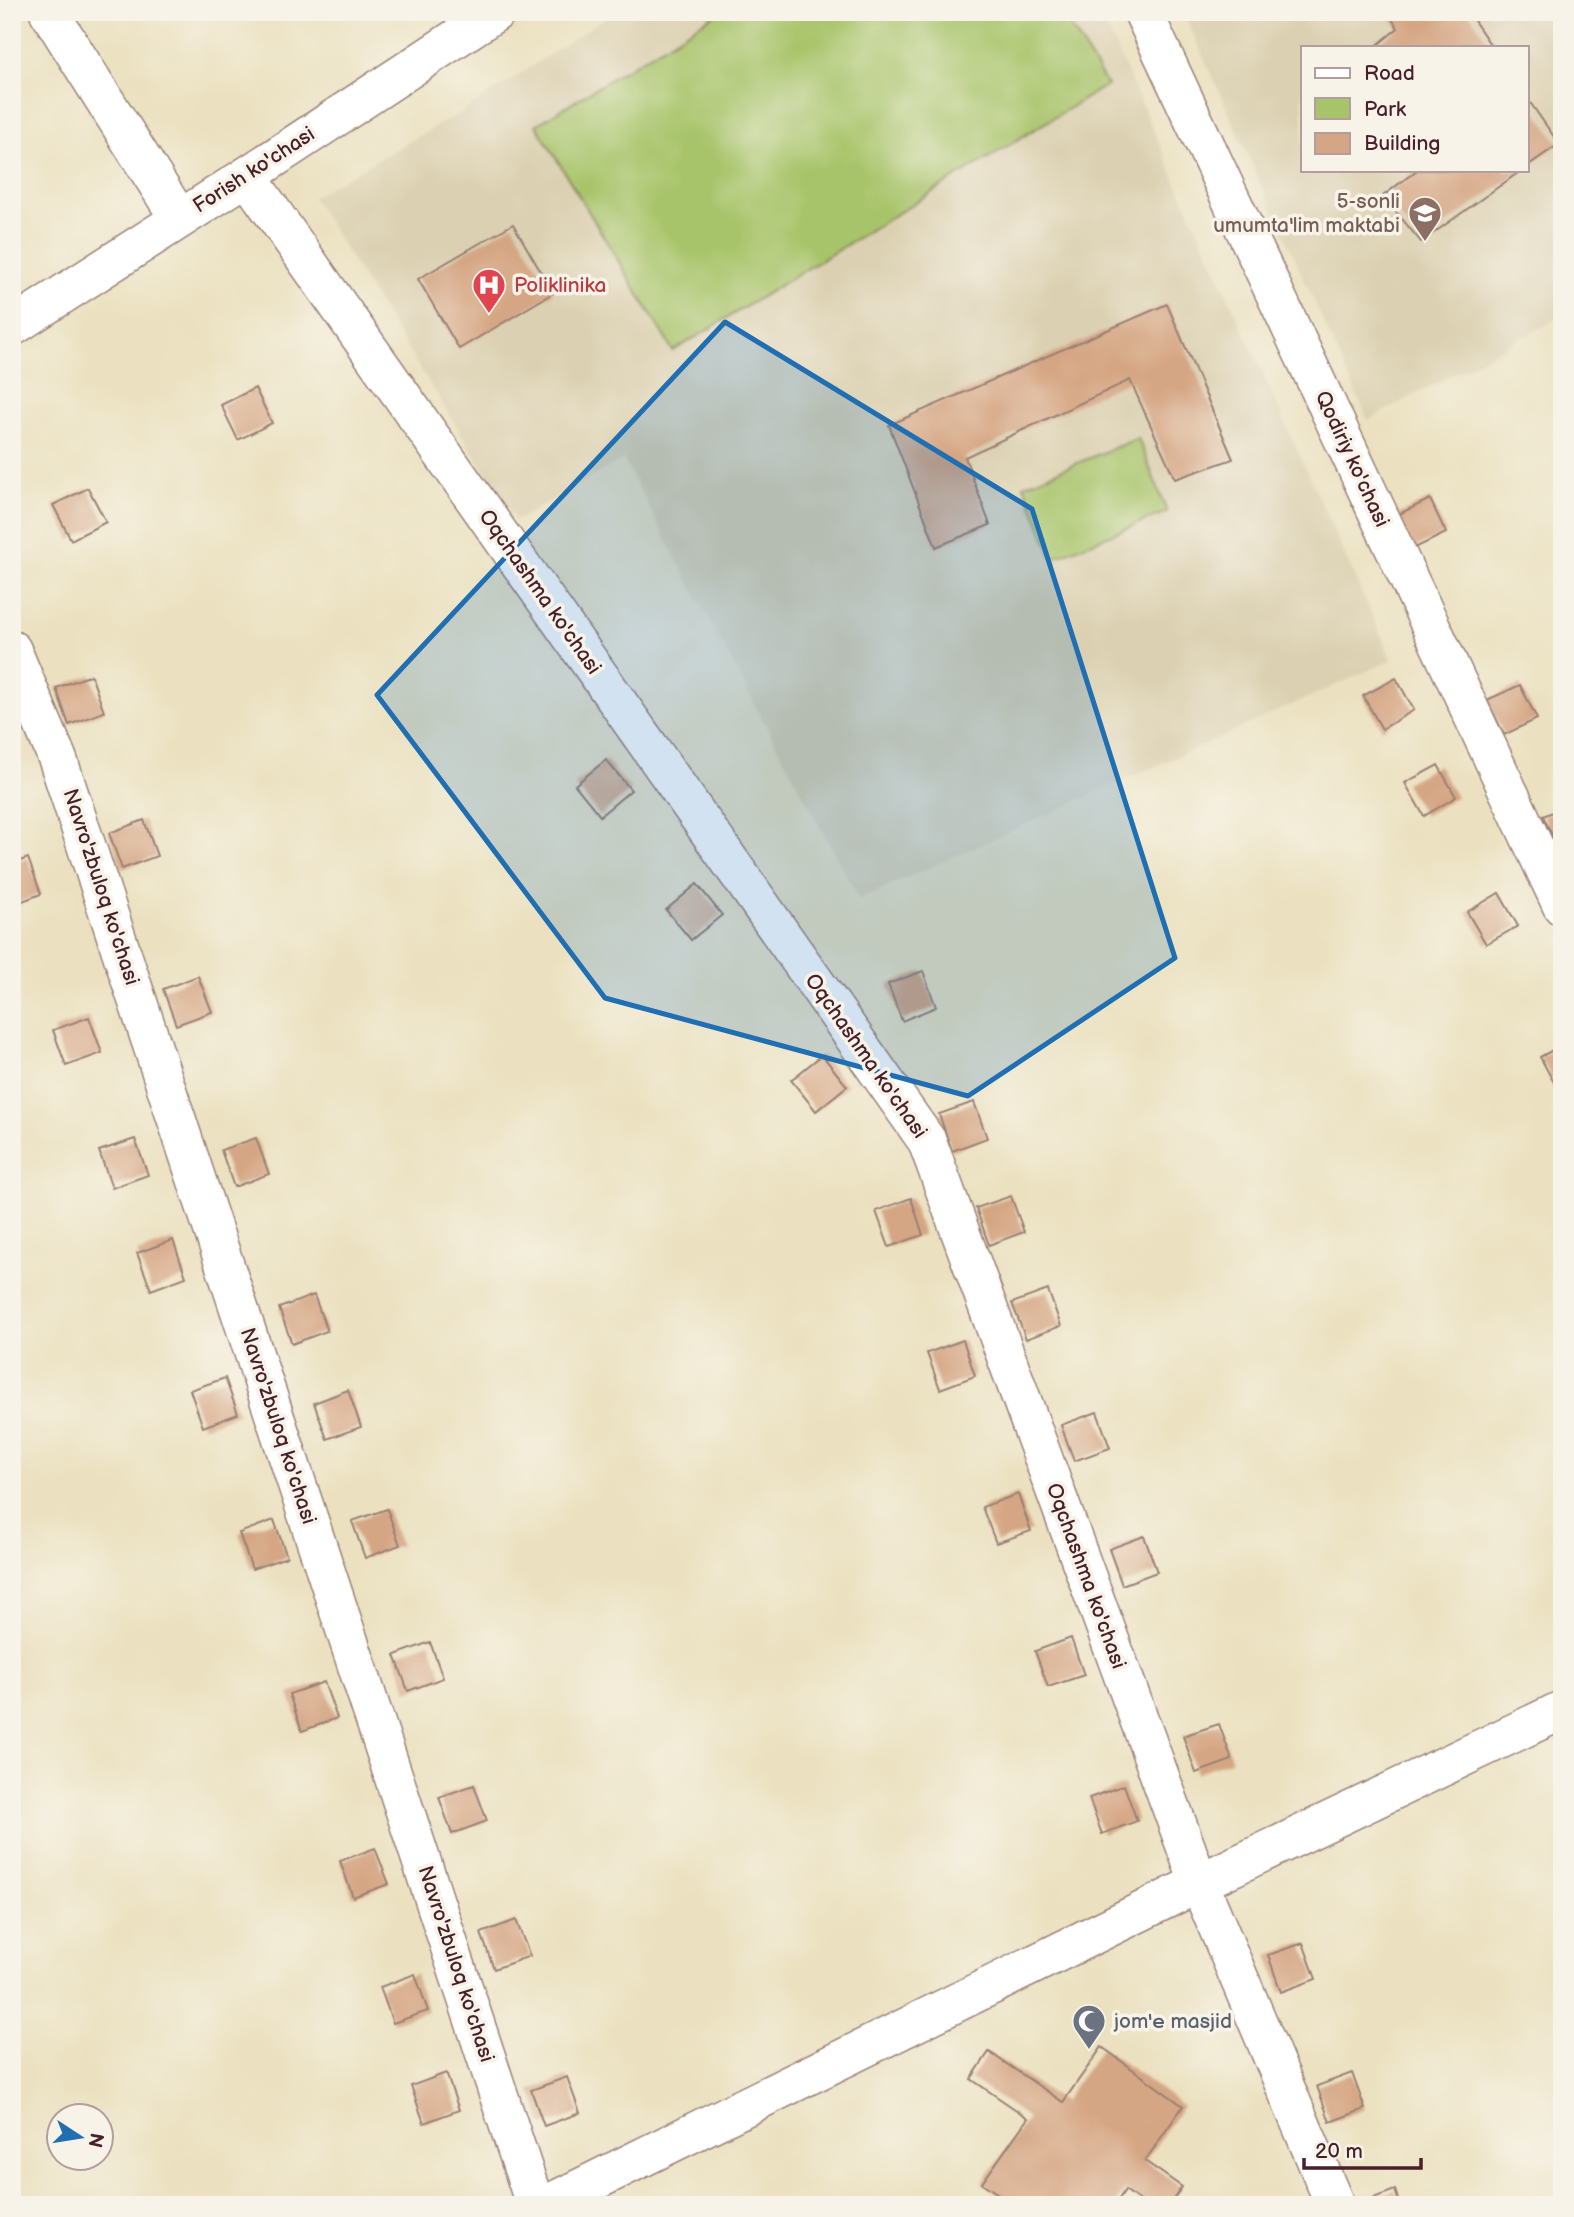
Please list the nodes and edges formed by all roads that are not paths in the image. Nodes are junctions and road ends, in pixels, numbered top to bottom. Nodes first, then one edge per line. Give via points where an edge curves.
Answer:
1 (49, 12) edge
2 (496, 12) edge
3 (1143, 12) edge
4 (247, 176) junction
5 (179, 218) junction
6 (12, 327) edge
7 (12, 650) edge
8 (1562, 906) edge
9 (1562, 1710) edge
10 (1199, 1883) junction
11 (535, 2205) edge
12 (546, 2205) edge
13 (1335, 2205) edge

1 - 5 street
2 - 4 street, Forish ko'chasi
3 - 8 street, Qodiriy ko'chasi
4 - 5 street, Forish ko'chasi
4 - 10 street, Oqchashma ko'chasi via 927,1141
5 - 6 street, Forish ko'chasi
7 - 11 street, Navro'zbuloq ko'chasi via 58,760
9 - 10 street
10 - 12 street
10 - 13 street, Oqchashma ko'chasi

